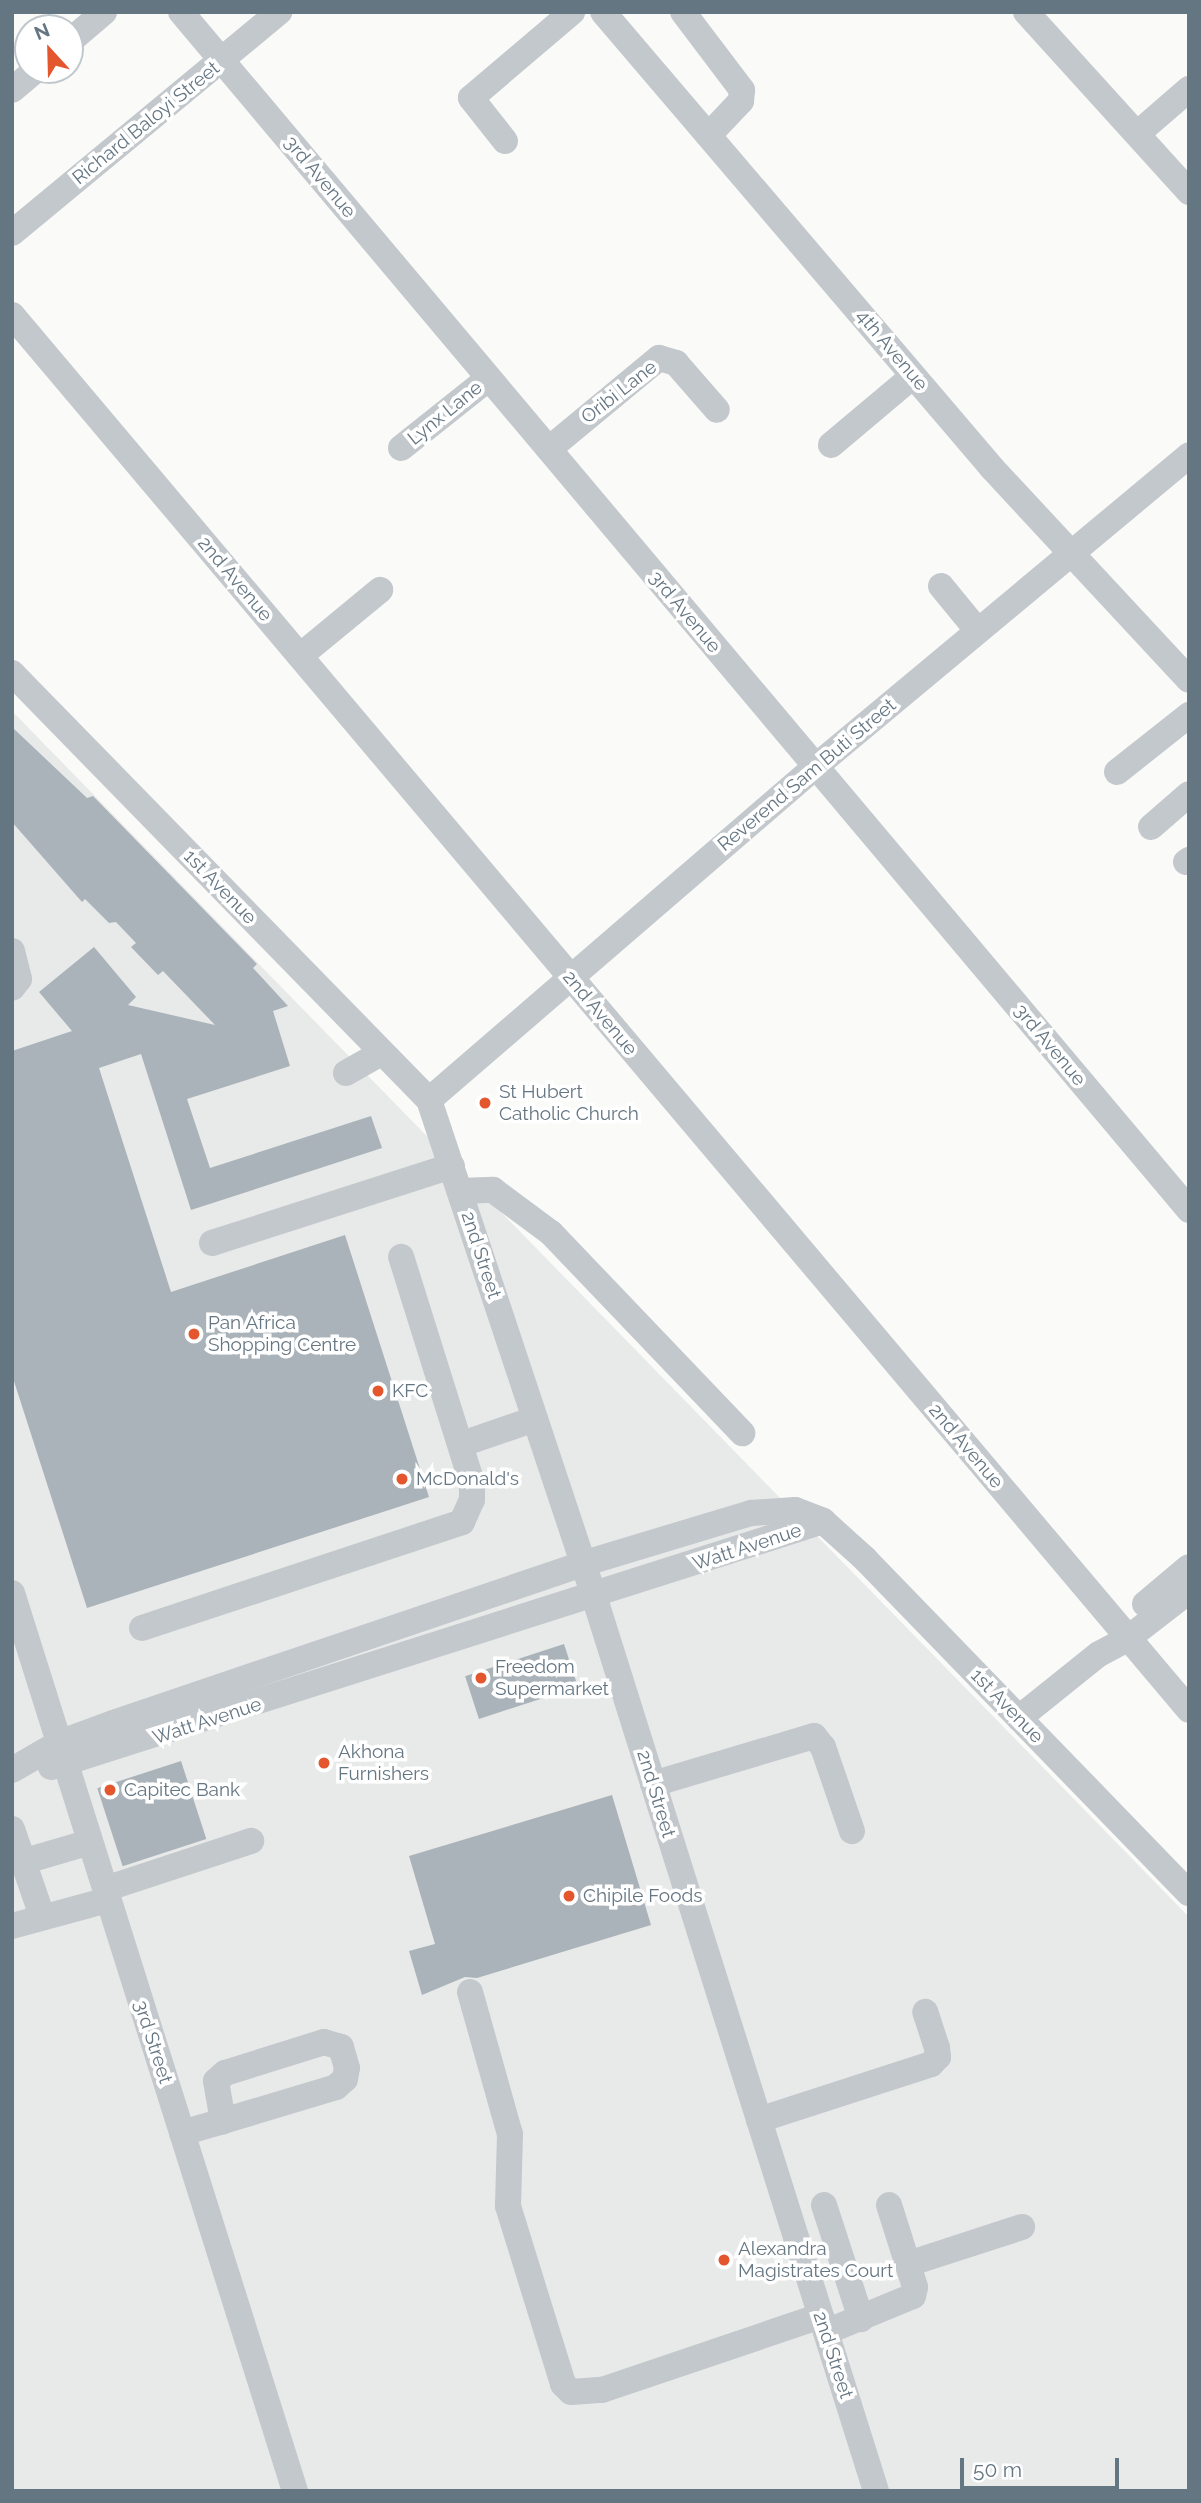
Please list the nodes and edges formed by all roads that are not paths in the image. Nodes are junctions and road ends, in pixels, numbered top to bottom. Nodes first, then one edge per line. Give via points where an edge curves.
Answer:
1 (104, 12) edge
2 (181, 12) edge
3 (279, 12) edge
4 (572, 12) edge
5 (603, 12) edge
6 (683, 12) edge
7 (1027, 13) edge
8 (84, 29) edge
9 (223, 61) junction
10 (1189, 89) edge
11 (1137, 134) junction
12 (709, 135) junction
13 (505, 141) dead end
14 (1189, 192) edge
15 (12, 233) edge
16 (12, 315) edge
17 (914, 376) junction
18 (489, 378) junction
19 (717, 410) dead end
20 (831, 445) dead end
21 (401, 448) dead end
22 (549, 449) junction
23 (1189, 455) edge
24 (1070, 556) junction
25 (941, 586) dead end
26 (380, 590) dead end
27 (977, 630) junction
28 (300, 656) junction
29 (12, 673) edge
30 (1189, 680) edge
31 (1189, 715) edge
32 (815, 767) junction
33 (1117, 772) dead end
34 (1189, 794) edge
35 (1151, 827) dead end
36 (12, 951) edge
37 (570, 978) junction
38 (12, 988) edge
39 (381, 1053) junction
40 (346, 1073) dead end
41 (429, 1100) junction
42 (452, 1166) junction
43 (460, 1191) junction
44 (1189, 1210) edge
45 (212, 1243) dead end
46 (401, 1257) dead end
47 (535, 1419) junction
48 (742, 1433) dead end
49 (462, 1444) junction
50 (822, 1521) junction
51 (582, 1564) junction
52 (1189, 1567) edge
53 (1189, 1591) edge
54 (12, 1594) edge
55 (594, 1597) junction
56 (142, 1628) dead end
57 (1123, 1633) junction
58 (1189, 1710) edge
59 (1019, 1718) junction
60 (63, 1754) junction
61 (12, 1770) edge
62 (653, 1784) junction
63 (12, 1829) edge
64 (852, 1830) dead end
65 (251, 1841) dead end
66 (90, 1842) junction
67 (22, 1861) junction
68 (1189, 1893) edge
69 (106, 1894) junction
70 (42, 1916) junction
71 (12, 1926) edge
72 (470, 1992) dead end
73 (925, 2012) dead end
74 (759, 2120) junction
75 (223, 2121) junction
76 (182, 2133) junction
77 (824, 2205) dead end
78 (889, 2205) dead end
79 (1022, 2227) dead end
80 (908, 2264) junction
81 (861, 2319) junction
82 (823, 2324) junction
83 (295, 2491) edge
84 (876, 2491) edge

1 - 8 street
2 - 9 street, 3rd Avenue
3 - 9 street, Richard Baloyi Street
4 - 13 street via 471,99
5 - 12 street, 4th Avenue
6 - 12 street via 742,90 741,101
7 - 11 street
9 - 15 street, Richard Baloyi Street
9 - 18 street, 3rd Avenue
10 - 11 street
11 - 14 street
12 - 17 street, 4th Avenue
16 - 28 street, 2nd Avenue
17 - 20 street
17 - 24 street, 4th Avenue
18 - 21 street, Lynx Lane
18 - 22 street, 3rd Avenue
19 - 22 street, Oribi Lane via 676,363 659,358
22 - 32 street, 3rd Avenue
23 - 24 street, Reverend Sam Buti Street
24 - 27 street, Reverend Sam Buti Street
24 - 30 street, 4th Avenue
25 - 27 street
26 - 28 street
27 - 32 street, Reverend Sam Buti Street
28 - 37 street, 2nd Avenue
29 - 39 street, 1st Avenue
31 - 33 street
32 - 37 street, Reverend Sam Buti Street
32 - 44 street, 3rd Avenue
34 - 35 street
36 - 38 street via 19,979
37 - 41 street, Reverend Sam Buti Street
37 - 57 street, 2nd Avenue
39 - 40 street
39 - 41 street, 1st Avenue
41 - 42 street, 2nd Street
42 - 43 street, 2nd Street
42 - 45 street
43 - 47 street, 2nd Street
43 - 48 street via 493,1190 551,1233
46 - 49 street
47 - 49 street
47 - 51 street, 2nd Street
49 - 56 street via 472,1483 472,1500 462,1522
50 - 51 street, Watt Avenue via 795,1510 751,1513
50 - 55 street, Watt Avenue
50 - 59 street, 1st Avenue
51 - 55 street, 2nd Street
51 - 60 street, Watt Avenue
52 - 57 street
53 - 57 street
54 - 60 street, 3rd Street
55 - 60 street, Watt Avenue
55 - 62 street, 2nd Street
57 - 58 street, 2nd Avenue
57 - 59 street
59 - 68 street, 1st Avenue
60 - 61 street, Watt Avenue
60 - 66 street, 3rd Street
62 - 64 street via 814,1736 823,1747
62 - 74 street, 2nd Street
63 - 67 street
65 - 69 street
66 - 67 street
66 - 69 street, 3rd Street
67 - 70 street
69 - 70 street
69 - 76 street, 3rd Street
70 - 71 street
72 - 82 street via 508,2123 508,2206 563,2384 571,2392 602,2390
73 - 74 street via 937,2048 938,2057 931,2064
74 - 82 street, 2nd Street
75 - 75 street via 336,2087 345,2079 347,2068 341,2047 324,2042 225,2073 216,2081
75 - 76 street
76 - 83 street, 3rd Street
77 - 81 street
78 - 80 street
79 - 80 street
80 - 81 street via 915,2287 912,2296
81 - 82 street
82 - 84 street, 2nd Street

